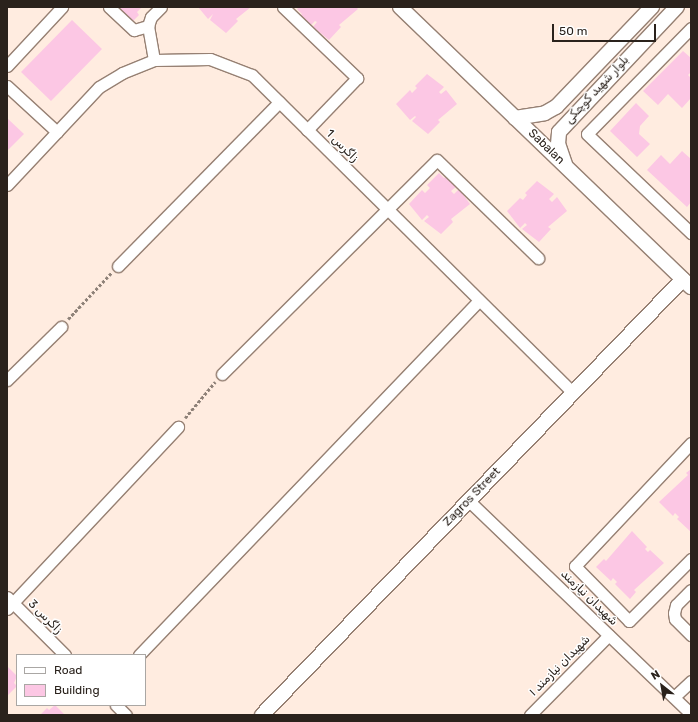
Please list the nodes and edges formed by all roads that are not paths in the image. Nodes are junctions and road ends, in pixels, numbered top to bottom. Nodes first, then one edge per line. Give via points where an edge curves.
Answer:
1 (62, 7) edge
2 (109, 7) edge
3 (161, 7) edge
4 (283, 7) edge
5 (400, 7) edge
6 (652, 7) edge
7 (677, 7) edge
8 (148, 26) junction
9 (691, 28) edge
10 (154, 60) junction
11 (7, 66) edge
12 (7, 86) edge
13 (279, 102) junction
14 (556, 106) junction
15 (515, 118) junction
16 (568, 119) junction
17 (307, 130) junction
18 (57, 132) junction
19 (565, 166) junction
20 (7, 185) edge
21 (385, 209) junction
22 (691, 233) edge
23 (538, 258) dead end
24 (118, 266) road end
25 (687, 283) edge
26 (479, 301) junction
27 (61, 327) road end
28 (222, 374) road end
29 (7, 380) edge
30 (573, 393) junction
31 (178, 427) road end
32 (691, 444) edge
33 (469, 501) junction
34 (691, 559) edge
35 (691, 590) edge
36 (9, 603) edge
37 (691, 634) edge
38 (609, 635) junction
39 (64, 654) edge
40 (140, 654) edge
41 (691, 681) edge
42 (674, 697) junction
43 (117, 706) edge
44 (691, 714) edge
45 (126, 715) edge
46 (262, 715) edge
47 (530, 715) edge

1 - 11 street
2 - 8 street via 134,30
3 - 8 street via 151,17
4 - 17 street via 357,78
5 - 15 street, Sabalan
6 - 14 street, بلوار شهید کوچکی
7 - 16 street, بلوار شهید کوچکی
8 - 10 street
9 - 22 street via 587,134
10 - 13 street, زاگرس 1 via 210,59 252,75
10 - 18 street, زاگرس 1 via 122,73 99,88
12 - 18 street
13 - 17 street, زاگرس 1
13 - 24 street
14 - 15 street, بلوار شهید کوچکی via 545,113
14 - 16 street
15 - 19 street, Sabalan
16 - 19 street, بلوار شهید کوچکی via 558,132 558,144
17 - 21 street, زاگرس 1
18 - 20 street
19 - 25 street, Sabalan
21 - 23 street via 437,160
21 - 26 street, زاگرس 1
21 - 28 street
25 - 30 street, Zagros Street
26 - 30 street, زاگرس 1
26 - 40 street
27 - 29 street
30 - 33 street, Zagros Street
31 - 36 street
32 - 34 street via 575,566 629,621
33 - 38 street, شهیدان نیازمند
33 - 46 street, Zagros Street
35 - 37 street via 676,605 674,613 675,619
36 - 39 street, زاگرس 3
38 - 42 street, شهیدان نیازمند
38 - 47 street, شهیدان نیازمند ۱
41 - 42 street
42 - 44 street, شهیدان نیازمند
43 - 45 street

